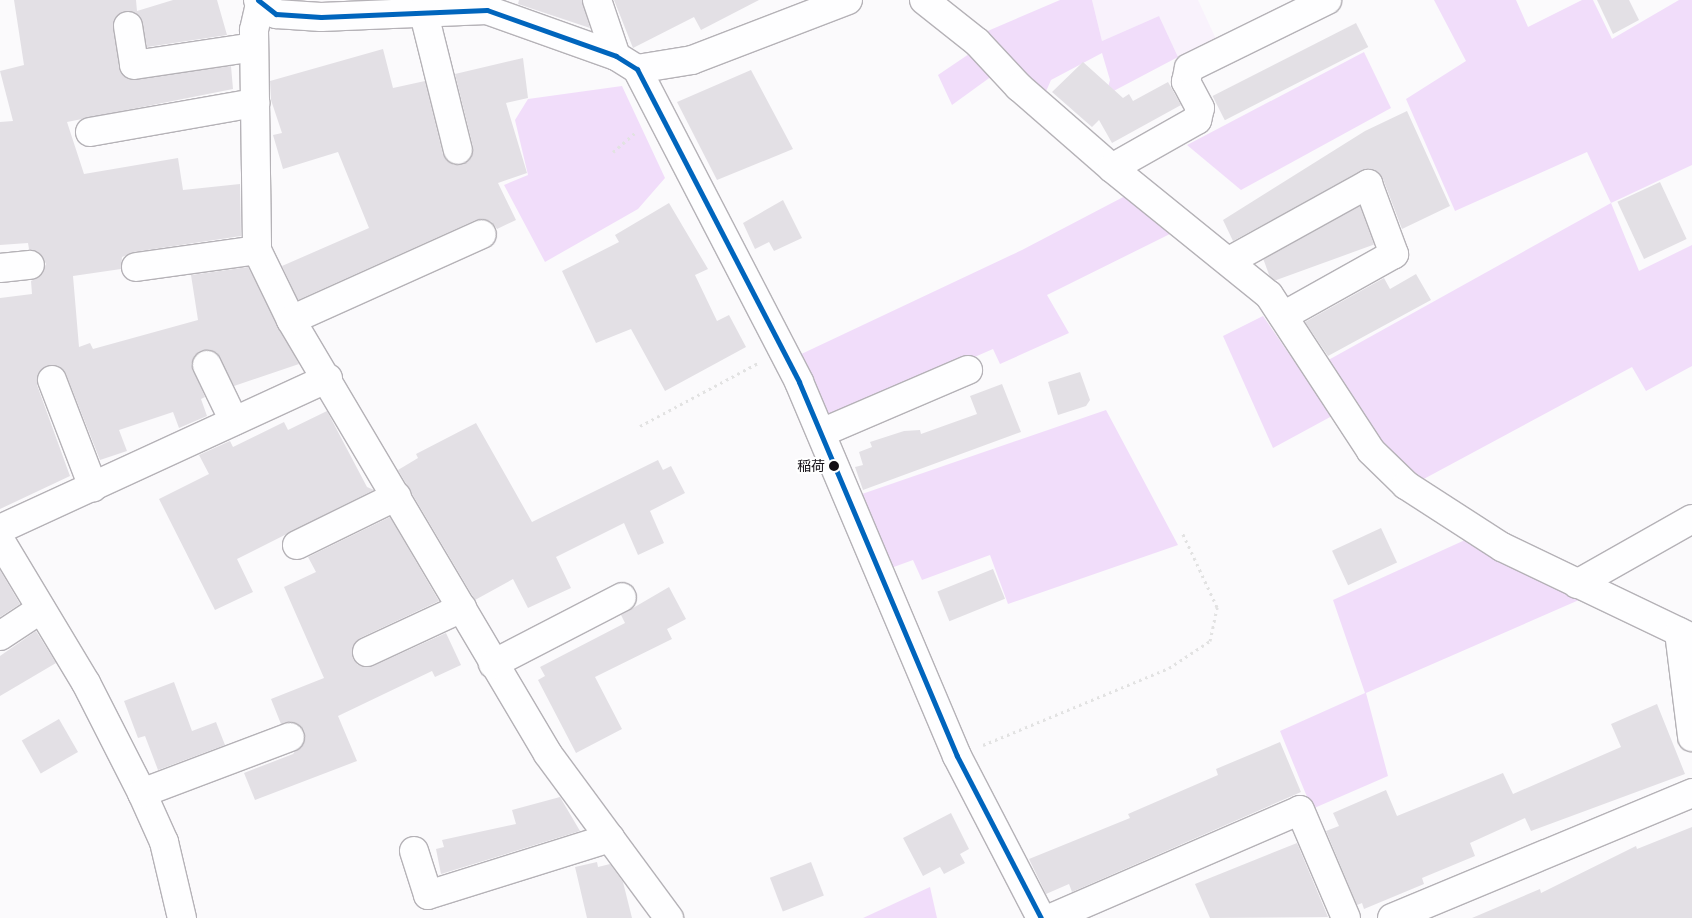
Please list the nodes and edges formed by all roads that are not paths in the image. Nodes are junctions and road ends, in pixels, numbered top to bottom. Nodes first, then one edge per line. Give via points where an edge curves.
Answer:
1 (597, 0) edge
2 (848, 0) edge
3 (1327, 0) edge
4 (259, 2) edge
5 (936, 3) edge
6 (424, 10) junction
7 (128, 26) dead end
8 (254, 47) junction
9 (627, 63) junction
10 (255, 103) junction
11 (90, 132) dead end
12 (458, 150) dead end
13 (1112, 168) junction
14 (482, 234) dead end
15 (257, 250) junction
16 (1231, 260) junction
17 (30, 265) dead end
18 (136, 267) dead end
19 (0, 268) edge
20 (1283, 316) junction
21 (291, 320) junction
22 (207, 365) dead end
23 (968, 370) dead end
24 (328, 378) junction
25 (52, 380) dead end
26 (234, 421) junction
27 (821, 433) junction
28 (93, 487) junction
29 (397, 496) junction
30 (1692, 519) edge
31 (0, 529) edge
32 (0, 540) edge
33 (297, 545) dead end
34 (1577, 584) junction
35 (622, 597) dead end
36 (462, 608) junction
37 (41, 609) junction
38 (1685, 635) edge
39 (0, 636) edge
40 (367, 652) dead end
41 (493, 664) junction
42 (290, 737) dead end
43 (1692, 737) edge
44 (142, 793) junction
45 (1692, 793) edge
46 (610, 838) junction
47 (414, 851) dead end
48 (182, 918) edge
49 (669, 918) edge
50 (1041, 918) edge
51 (1051, 918) edge
52 (1346, 918) edge
53 (1392, 918) edge

1 - 9 street
2 - 9 street via 692,60
3 - 13 street via 1189,68 1186,82 1200,108 1197,120
4 - 6 street via 276,14 321,16
4 - 8 street
5 - 13 street
6 - 9 street via 488,10
6 - 12 street
7 - 8 street via 134,65
8 - 10 street
9 - 27 street via 783,350
10 - 11 street
10 - 15 street
13 - 16 street
14 - 21 street
15 - 18 street
15 - 21 street
16 - 20 street via 1269,295
16 - 20 street via 1368,184 1394,254
17 - 19 street
20 - 34 street via 1371,451 1406,485 1502,547
21 - 24 street
22 - 26 street
23 - 27 street
24 - 26 street
24 - 29 street
25 - 28 street
26 - 28 street
27 - 50 street via 957,756
28 - 31 street
29 - 33 street
29 - 36 street
30 - 34 street
32 - 37 street
34 - 38 street
35 - 41 street
36 - 40 street
36 - 41 street
37 - 39 street
37 - 44 street via 86,683
38 - 43 street
41 - 46 street via 548,754
42 - 44 street
44 - 48 street via 164,842
45 - 53 street
46 - 47 street via 428,895
46 - 49 street
51 - 52 street via 1300,810

